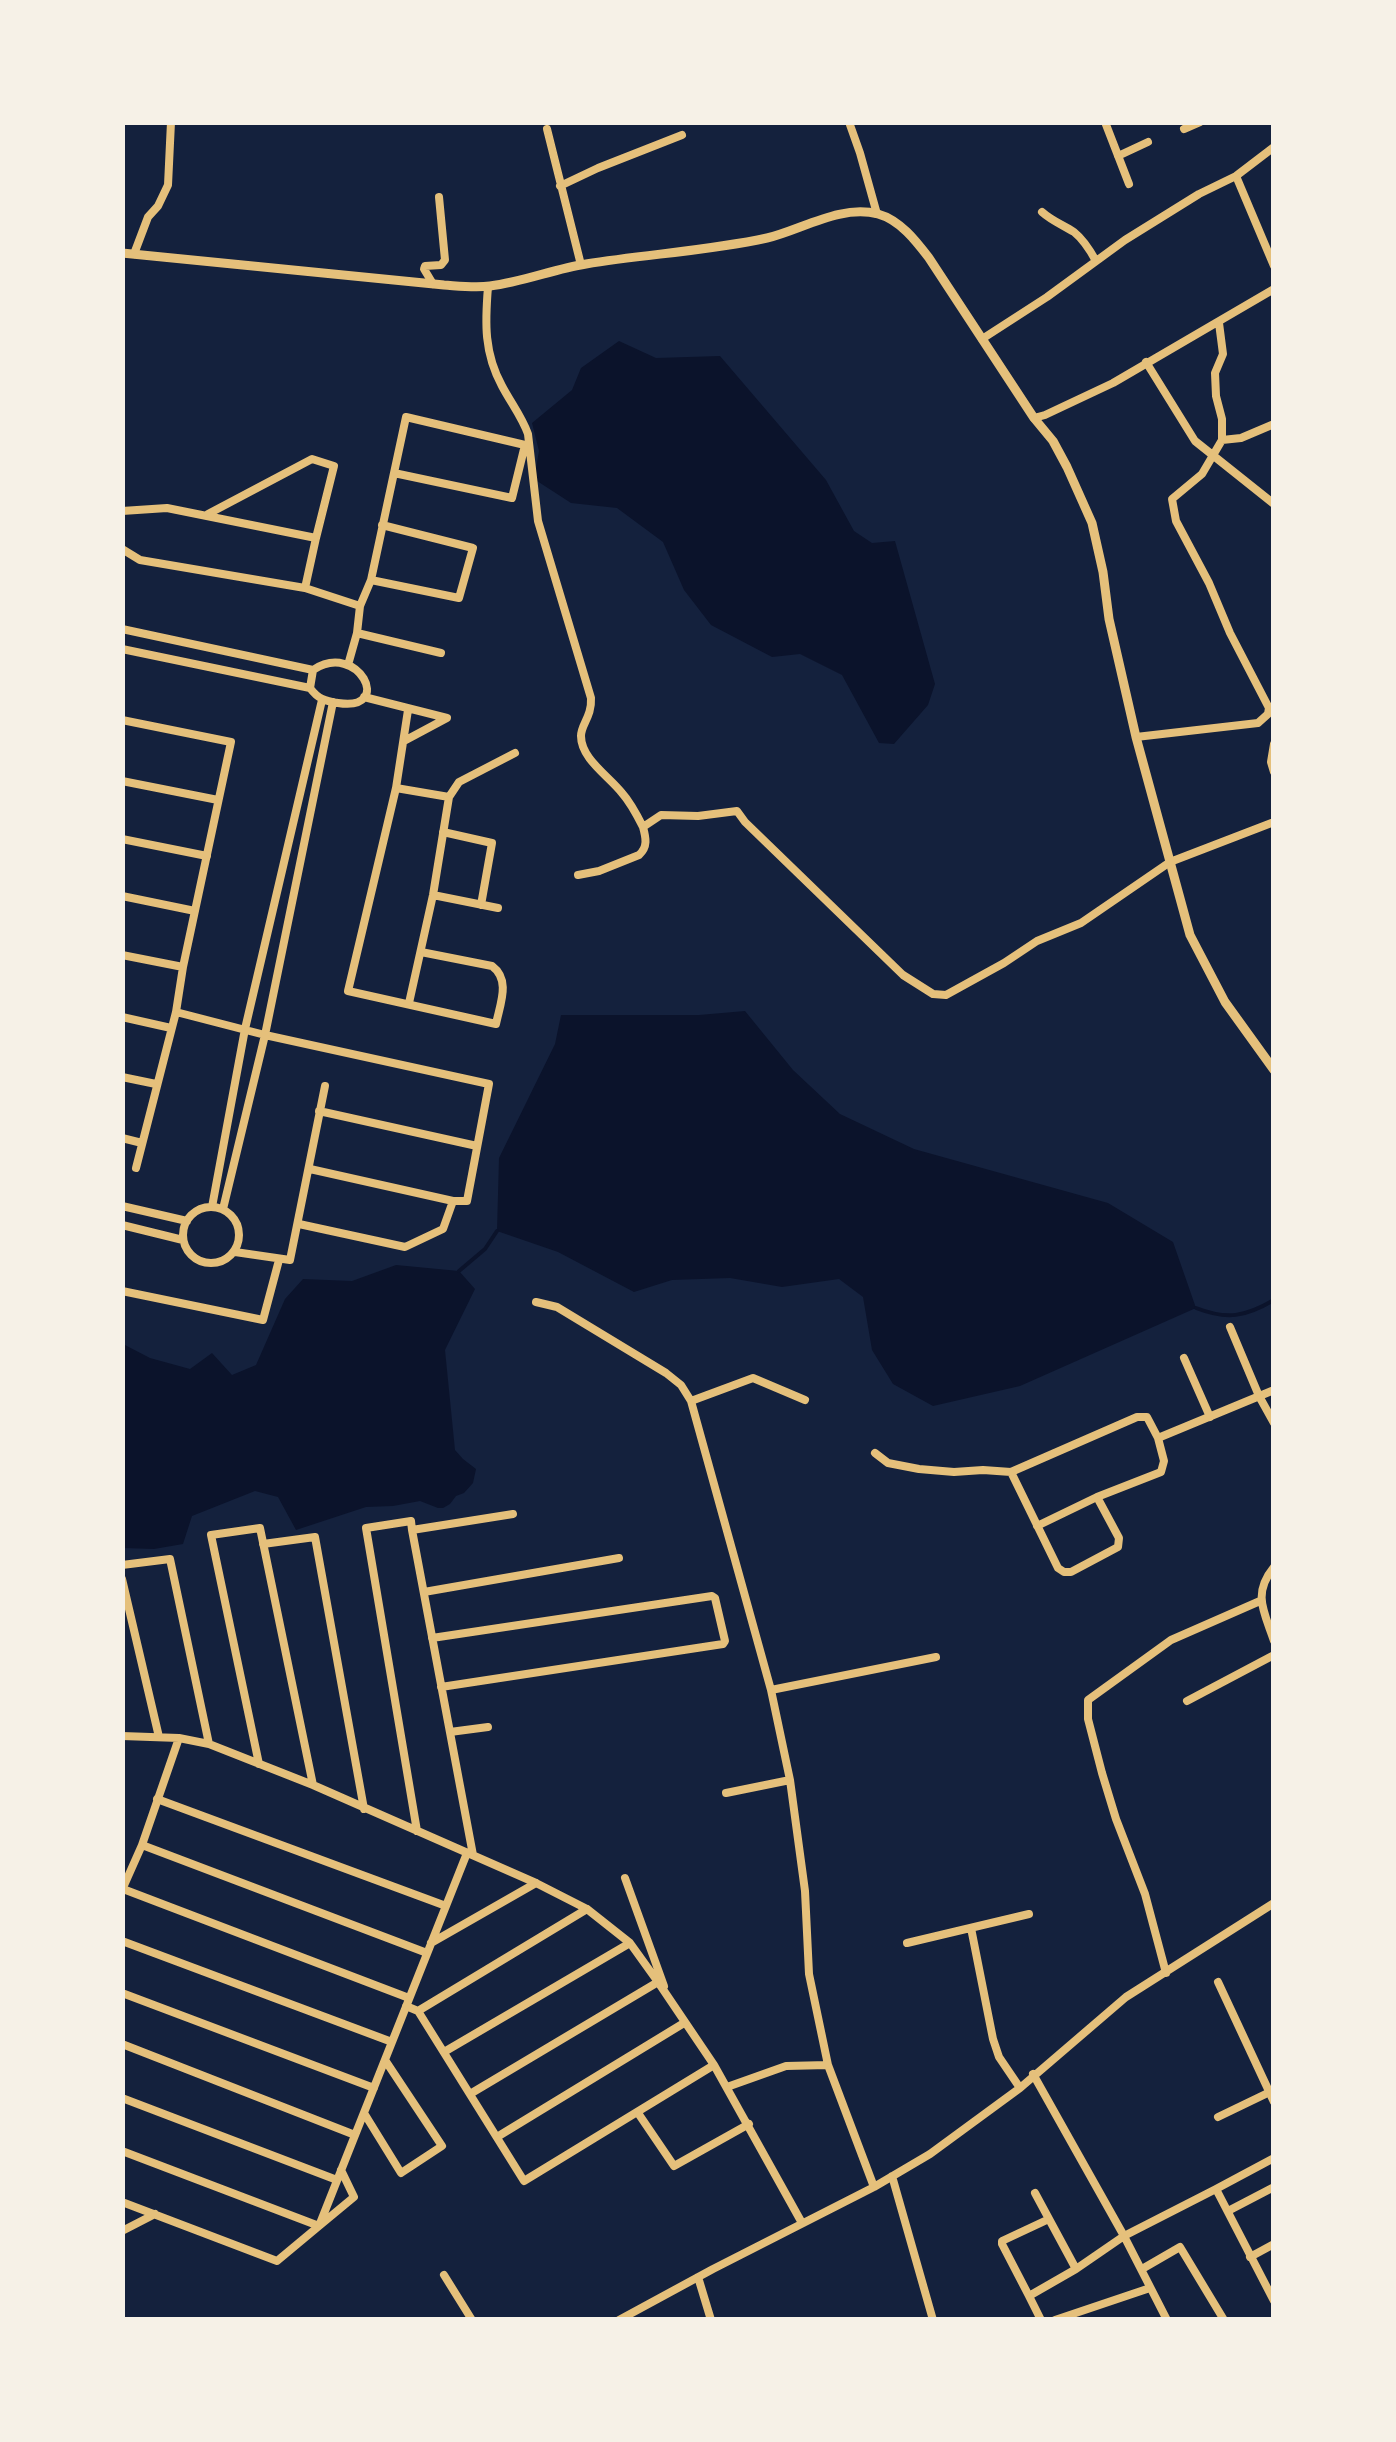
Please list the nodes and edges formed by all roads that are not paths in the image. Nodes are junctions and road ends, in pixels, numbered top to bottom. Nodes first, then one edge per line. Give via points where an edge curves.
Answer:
1 (171, 122) edge
2 (849, 122) edge
3 (1105, 122) edge
4 (1200, 122) edge
5 (548, 129) dead end
6 (1184, 129) dead end
7 (682, 135) dead end
8 (1148, 142) dead end
9 (1274, 147) edge
10 (1118, 156) junction
11 (1236, 176) junction
12 (1129, 184) dead end
13 (560, 186) junction
14 (439, 197) dead end
15 (1042, 212) dead end
16 (877, 214) junction
17 (126, 255) edge
18 (1096, 261) junction
19 (581, 265) junction
20 (1274, 266) edge
21 (433, 284) junction
22 (488, 286) junction
23 (1274, 289) edge
24 (1219, 323) junction
25 (982, 339) junction
26 (1146, 362) junction
27 (1034, 418) junction
28 (1274, 424) edge
29 (1222, 440) junction
30 (1213, 457) junction
31 (394, 473) junction
32 (1274, 504) edge
33 (122, 511) edge
34 (206, 515) junction
35 (382, 526) junction
36 (316, 538) junction
37 (122, 549) edge
38 (370, 580) junction
39 (305, 588) junction
40 (360, 606) junction
41 (122, 628) edge
42 (357, 633) junction
43 (122, 649) edge
44 (441, 654) dead end
45 (348, 665) junction
46 (313, 670) junction
47 (310, 688) junction
48 (364, 698) junction
49 (322, 700) junction
50 (333, 702) junction
51 (1269, 708) junction
52 (408, 710) junction
53 (462, 717) dead end
54 (447, 718) junction
55 (122, 720) edge
56 (1274, 720) edge
57 (1136, 737) junction
58 (404, 741) junction
59 (1274, 744) edge
60 (515, 754) dead end
61 (1274, 772) edge
62 (122, 781) edge
63 (396, 788) junction
64 (449, 797) junction
65 (218, 800) junction
66 (1274, 822) edge
67 (643, 827) junction
68 (443, 832) junction
69 (122, 839) edge
70 (207, 856) junction
71 (1170, 862) junction
72 (578, 875) dead end
73 (433, 895) junction
74 (122, 896) edge
75 (482, 904) junction
76 (498, 908) dead end
77 (195, 911) junction
78 (421, 952) junction
79 (122, 956) edge
80 (183, 967) junction
81 (409, 1003) junction
82 (176, 1012) junction
83 (122, 1017) edge
84 (171, 1028) junction
85 (245, 1030) junction
86 (265, 1035) junction
87 (1274, 1070) edge
88 (122, 1077) edge
89 (156, 1084) junction
90 (325, 1086) dead end
91 (320, 1111) junction
92 (122, 1138) edge
93 (142, 1142) junction
94 (477, 1146) junction
95 (136, 1168) dead end
96 (310, 1169) junction
97 (452, 1201) junction
98 (122, 1206) edge
99 (212, 1207) junction
100 (222, 1209) junction
101 (186, 1221) junction
102 (299, 1224) junction
103 (122, 1225) edge
104 (183, 1240) junction
105 (235, 1252) junction
106 (279, 1260) junction
107 (122, 1291) edge
108 (536, 1302) dead end
109 (1230, 1327) dead end
110 (1184, 1358) dead end
111 (1274, 1390) edge
112 (1259, 1396) junction
113 (805, 1400) dead end
114 (691, 1401) junction
115 (1210, 1418) junction
116 (1274, 1423) edge
117 (1158, 1438) junction
118 (874, 1453) dead end
119 (1011, 1472) junction
120 (1097, 1497) junction
121 (513, 1514) dead end
122 (1037, 1526) junction
123 (412, 1530) junction
124 (263, 1544) junction
125 (619, 1558) dead end
126 (122, 1564) edge
127 (1274, 1566) edge
128 (122, 1579) edge
129 (424, 1592) junction
130 (1260, 1601) junction
131 (1271, 1623) edge
132 (432, 1638) junction
133 (1274, 1640) edge
134 (1274, 1654) edge
135 (936, 1656) dead end
136 (441, 1687) junction
137 (770, 1690) junction
138 (1187, 1701) dead end
139 (488, 1726) dead end
140 (450, 1732) junction
141 (122, 1736) edge
142 (159, 1737) junction
143 (179, 1738) junction
144 (209, 1744) junction
145 (259, 1764) junction
146 (790, 1780) junction
147 (313, 1785) junction
148 (726, 1793) dead end
149 (157, 1799) junction
150 (364, 1809) junction
151 (417, 1831) junction
152 (142, 1845) junction
153 (122, 1854) edge
154 (136, 1854) junction
155 (470, 1854) junction
156 (625, 1878) dead end
157 (536, 1883) junction
158 (123, 1889) edge
159 (1274, 1903) edge
160 (446, 1906) junction
161 (587, 1909) junction
162 (1028, 1914) dead end
163 (971, 1928) junction
164 (122, 1941) edge
165 (432, 1943) junction
166 (630, 1943) junction
167 (907, 1943) dead end
168 (428, 1952) junction
169 (1166, 1972) junction
170 (658, 1982) junction
171 (1218, 1982) dead end
172 (122, 1993) edge
173 (408, 2002) junction
174 (671, 2004) junction
175 (418, 2011) junction
176 (684, 2023) junction
177 (392, 2042) junction
178 (122, 2044) edge
179 (444, 2052) junction
180 (385, 2060) junction
181 (714, 2065) junction
182 (828, 2065) junction
183 (1033, 2074) junction
184 (727, 2087) junction
185 (374, 2088) junction
186 (1020, 2088) junction
187 (1271, 2092) edge
188 (470, 2094) junction
189 (122, 2098) edge
190 (1274, 2102) edge
191 (638, 2113) junction
192 (364, 2114) junction
193 (1218, 2117) dead end
194 (749, 2124) junction
195 (355, 2135) junction
196 (496, 2137) junction
197 (122, 2151) edge
198 (1274, 2158) edge
199 (341, 2170) junction
200 (892, 2176) junction
201 (337, 2180) junction
202 (874, 2187) junction
203 (1274, 2187) edge
204 (1216, 2189) junction
205 (1035, 2193) dead end
206 (122, 2202) edge
207 (1228, 2211) junction
208 (156, 2214) junction
209 (1049, 2219) junction
210 (802, 2223) junction
211 (319, 2226) junction
212 (122, 2231) edge
213 (1124, 2236) junction
214 (1274, 2244) edge
215 (1250, 2257) junction
216 (1076, 2269) junction
217 (1142, 2269) junction
218 (444, 2275) dead end
219 (698, 2277) junction
220 (1150, 2288) junction
221 (1029, 2296) junction
222 (1273, 2300) edge
223 (472, 2320) edge
224 (619, 2320) edge
225 (711, 2320) edge
226 (933, 2320) edge
227 (1041, 2320) edge
228 (1055, 2320) edge
229 (1167, 2320) edge
230 (1224, 2320) edge

1 - 17 street via 165,195
2 - 16 street
3 - 10 street
4 - 6 street
5 - 13 street
7 - 13 street
8 - 10 street
9 - 11 street
10 - 12 street
11 - 18 street
11 - 20 street
13 - 19 street
14 - 21 street via 445,260 424,268
15 - 18 street via 1076,234
16 - 19 street via 828,218 717,248
16 - 25 street via 911,235
17 - 21 street
18 - 25 street
19 - 22 street
21 - 22 street
22 - 67 street via 484,325 492,360 528,434 538,521 591,698 581,736 588,756
23 - 24 street
24 - 26 street
24 - 29 street via 1223,354 1215,373
25 - 27 street
26 - 27 street
26 - 30 street via 1194,441
27 - 57 street via 1053,441 1092,523
28 - 29 street
29 - 30 street
30 - 32 street
30 - 51 street via 1172,499 1173,513
31 - 31 street via 512,498 524,444 406,417
31 - 35 street
33 - 34 street via 168,508
34 - 36 street
34 - 36 street via 312,459 334,466
35 - 38 street
35 - 38 street via 474,548 460,598
36 - 39 street
37 - 39 street via 140,560
38 - 40 street
39 - 40 street
40 - 42 street
41 - 46 street
42 - 44 street
42 - 45 street
43 - 47 street
45 - 46 street
45 - 48 street via 365,678
46 - 47 street
47 - 49 street
48 - 50 street
48 - 52 street
49 - 50 street
49 - 85 street
50 - 86 street
51 - 56 street
51 - 57 street via 1258,723
52 - 54 street
52 - 58 street
53 - 54 street
54 - 58 street
55 - 65 street via 230,742
57 - 71 street
58 - 63 street
59 - 61 street
60 - 64 street via 459,782
62 - 65 street
63 - 64 street
63 - 81 street via 348,991
64 - 68 street
65 - 70 street
66 - 71 street
67 - 71 street via 661,815 736,810 903,974 946,995 1037,941 1082,923
67 - 72 street via 646,843 638,856
68 - 73 street
68 - 75 street via 492,843
69 - 70 street
70 - 77 street
71 - 87 street via 1200,956
73 - 75 street
73 - 78 street
74 - 77 street
75 - 76 street
77 - 80 street
78 - 81 street
78 - 81 street via 500,972 496,1024
79 - 80 street
80 - 82 street
82 - 84 street
82 - 85 street
83 - 84 street
84 - 89 street
85 - 86 street
85 - 99 street
86 - 94 street via 489,1084
86 - 100 street
88 - 89 street
89 - 93 street
90 - 91 street
91 - 94 street
91 - 96 street
92 - 93 street
93 - 95 street
94 - 97 street via 468,1201
96 - 97 street
96 - 102 street
97 - 102 street via 443,1230 405,1246
98 - 101 street
99 - 100 street
99 - 101 street
100 - 105 street via 236,1220
101 - 104 street
102 - 106 street via 290,1260
103 - 104 street
104 - 105 street via 205,1263
105 - 106 street
106 - 107 street via 264,1320
108 - 114 street via 557,1306 651,1364 681,1384
109 - 112 street
110 - 115 street
111 - 112 street
112 - 115 street
112 - 116 street
113 - 114 street via 753,1378
114 - 137 street
115 - 117 street
117 - 119 street via 1147,1418 1137,1417
117 - 120 street via 1161,1472
118 - 119 street via 919,1469
119 - 122 street
120 - 122 street
120 - 122 street via 1119,1544 1071,1572 1058,1568
121 - 123 street
123 - 129 street
123 - 151 street via 411,1521 366,1528
124 - 145 street via 260,1528 210,1536
124 - 147 street
124 - 150 street via 315,1537
125 - 129 street
126 - 144 street via 170,1559
127 - 130 street
128 - 142 street
129 - 132 street
130 - 131 street
130 - 169 street via 1170,1640 1088,1700 1102,1773
131 - 133 street
132 - 136 street
132 - 136 street via 712,1596 724,1641
134 - 138 street
135 - 137 street
136 - 140 street
137 - 146 street
139 - 140 street
140 - 155 street
141 - 142 street
142 - 143 street
143 - 144 street
143 - 149 street
144 - 145 street
145 - 147 street
146 - 148 street
146 - 182 street via 806,1891 809,1974
147 - 150 street
149 - 152 street
149 - 160 street
150 - 151 street
151 - 155 street
152 - 154 street
152 - 168 street
153 - 154 street
154 - 158 street
155 - 157 street
155 - 160 street
156 - 174 street
157 - 161 street
157 - 165 street
158 - 173 street
159 - 169 street
160 - 165 street
161 - 166 street
161 - 175 street
162 - 163 street
163 - 167 street
163 - 186 street via 992,2039
164 - 177 street
165 - 168 street
166 - 170 street
166 - 179 street
168 - 173 street
169 - 183 street
170 - 174 street
170 - 188 street
171 - 187 street
172 - 185 street
173 - 175 street
173 - 177 street
174 - 176 street
175 - 179 street
176 - 181 street
176 - 196 street
177 - 180 street
178 - 195 street
179 - 188 street
180 - 185 street
180 - 192 street via 442,2146 401,2172
181 - 184 street
181 - 191 street
182 - 184 street via 786,2066
182 - 202 street
183 - 186 street
183 - 213 street
184 - 194 street
185 - 192 street
186 - 200 street
187 - 190 street
187 - 193 street
188 - 196 street
189 - 201 street
191 - 194 street via 674,2166
191 - 196 street via 524,2181
192 - 195 street
194 - 210 street
195 - 199 street
197 - 211 street
198 - 204 street
199 - 201 street
199 - 211 street via 354,2196
200 - 202 street
200 - 226 street
201 - 211 street
202 - 210 street
203 - 207 street
204 - 207 street
204 - 213 street
205 - 209 street
206 - 208 street
207 - 215 street
208 - 211 street via 277,2260
208 - 212 street
209 - 216 street
209 - 221 street via 1002,2241
210 - 219 street
213 - 216 street
213 - 217 street
214 - 215 street
215 - 222 street
216 - 221 street
217 - 220 street
217 - 230 street via 1180,2247
218 - 223 street
219 - 224 street
219 - 225 street
220 - 228 street
220 - 229 street
221 - 227 street

